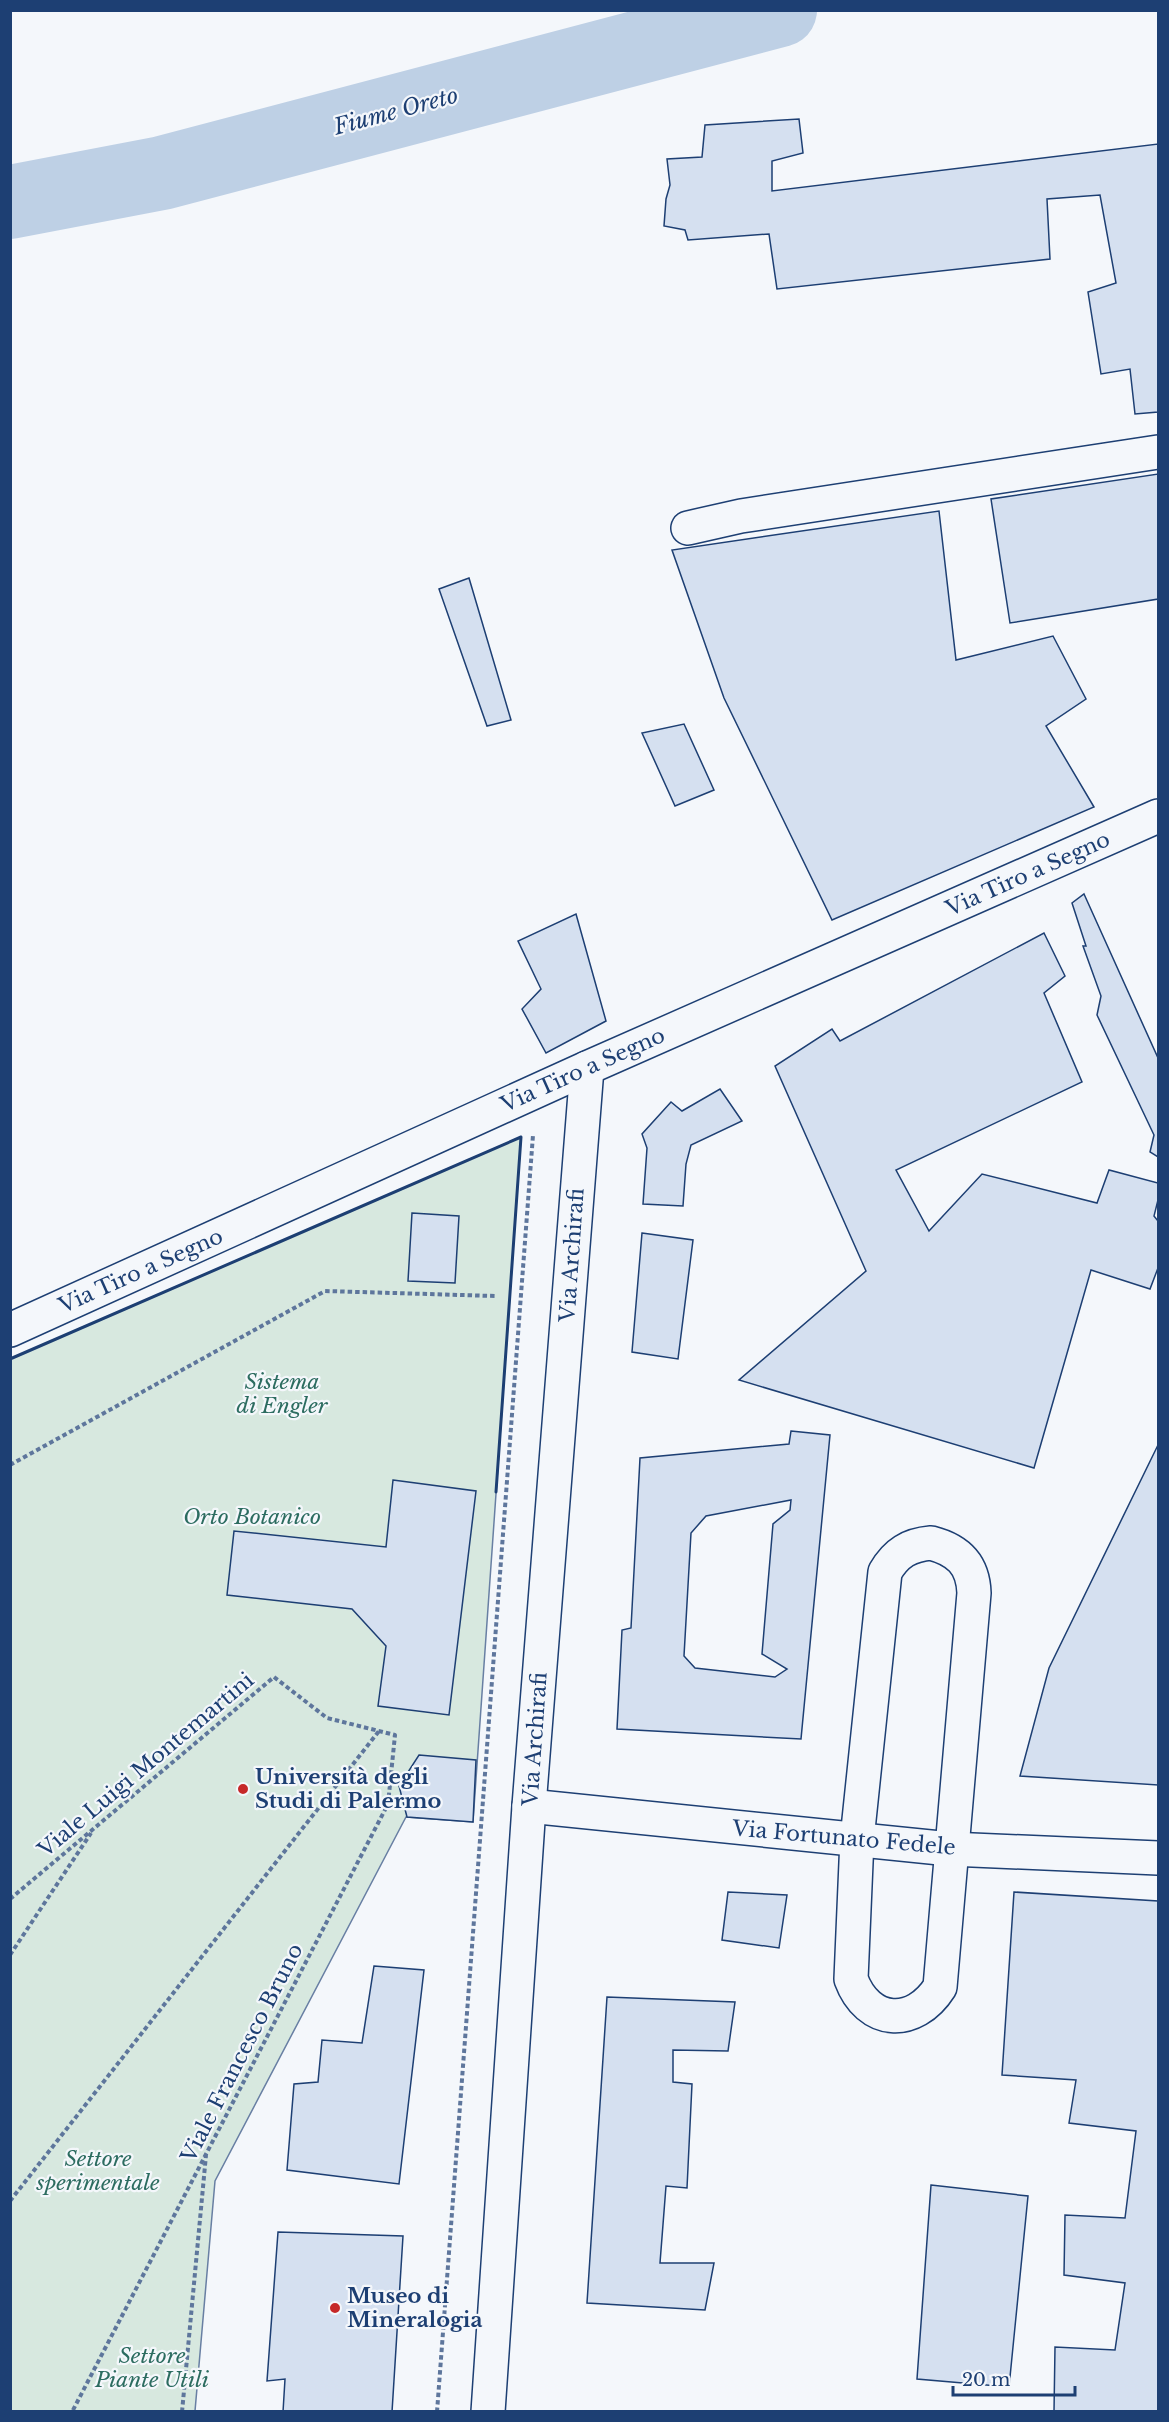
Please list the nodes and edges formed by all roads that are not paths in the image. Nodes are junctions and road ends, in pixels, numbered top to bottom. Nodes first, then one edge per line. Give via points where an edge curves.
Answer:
1 (1158, 452) edge
2 (688, 528) dead end
3 (1158, 816) edge
4 (587, 1068) junction
5 (10, 1330) edge
6 (530, 1806) junction
7 (857, 1839) junction
8 (950, 1849) junction
9 (1158, 1858) edge
10 (488, 2412) edge

1 - 2 street via 741,516
3 - 4 street, Via Tiro a Segno
4 - 5 street, Via Tiro a Segno
4 - 6 street, Via Archirafi
6 - 7 street, Via Fortunato Fedele
6 - 10 street, Via Archirafi
7 - 8 street, Via Fortunato Fedele
7 - 8 street via 851,1979 865,2005 893,2016 921,2009 940,1987
7 - 8 street via 885,1572 903,1550 931,1543 958,1554 973,1578
8 - 9 street, Via Fortunato Fedele

